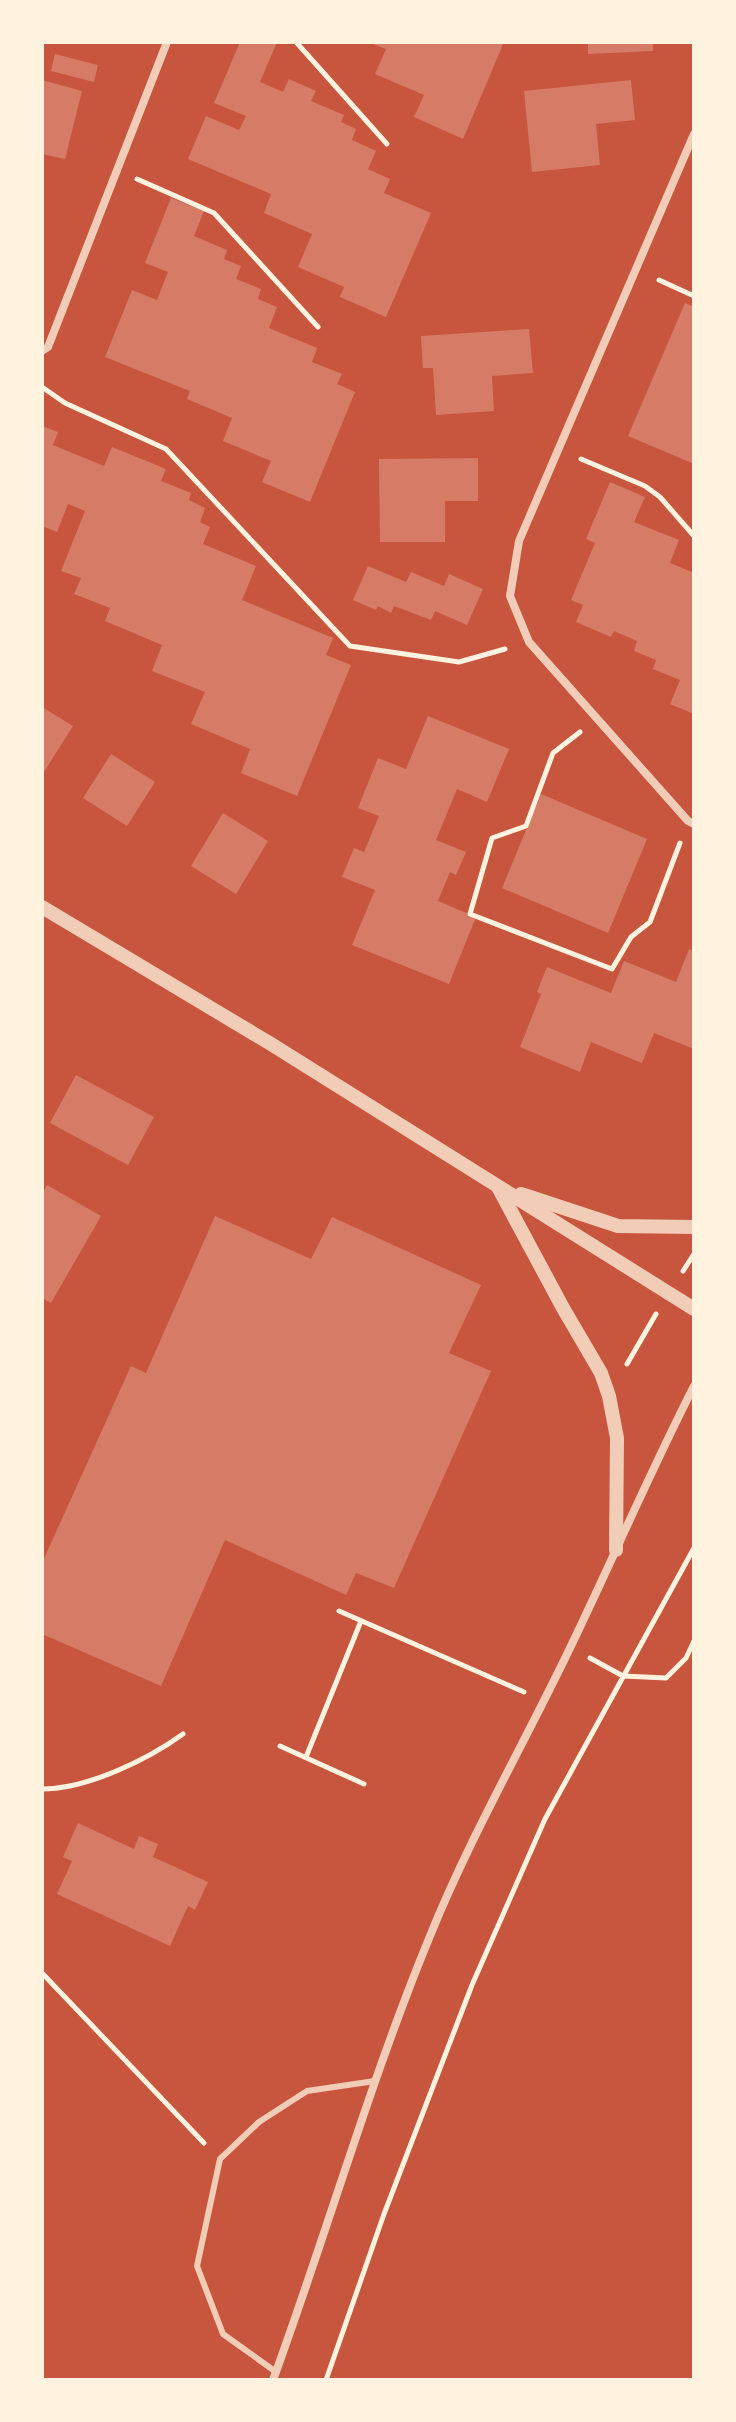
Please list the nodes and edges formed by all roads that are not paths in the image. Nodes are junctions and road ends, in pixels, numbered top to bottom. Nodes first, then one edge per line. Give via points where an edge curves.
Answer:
1 (167, 42) edge
2 (694, 134) edge
3 (42, 351) edge
4 (691, 822) edge
5 (42, 907) edge
6 (498, 1187) junction
7 (694, 1227) edge
8 (694, 1309) edge
9 (694, 1386) edge
10 (616, 1550) junction
11 (375, 2081) junction
12 (274, 2376) edge

1 - 3 street via 48,347
2 - 4 street via 519,541 510,596 529,642
5 - 6 street
6 - 7 street via 618,1226
6 - 8 street
6 - 10 street via 609,1396 617,1438
9 - 10 street
10 - 11 street via 472,1840
11 - 12 street
11 - 12 lane via 307,2091 259,2122 220,2159 197,2266 223,2334

